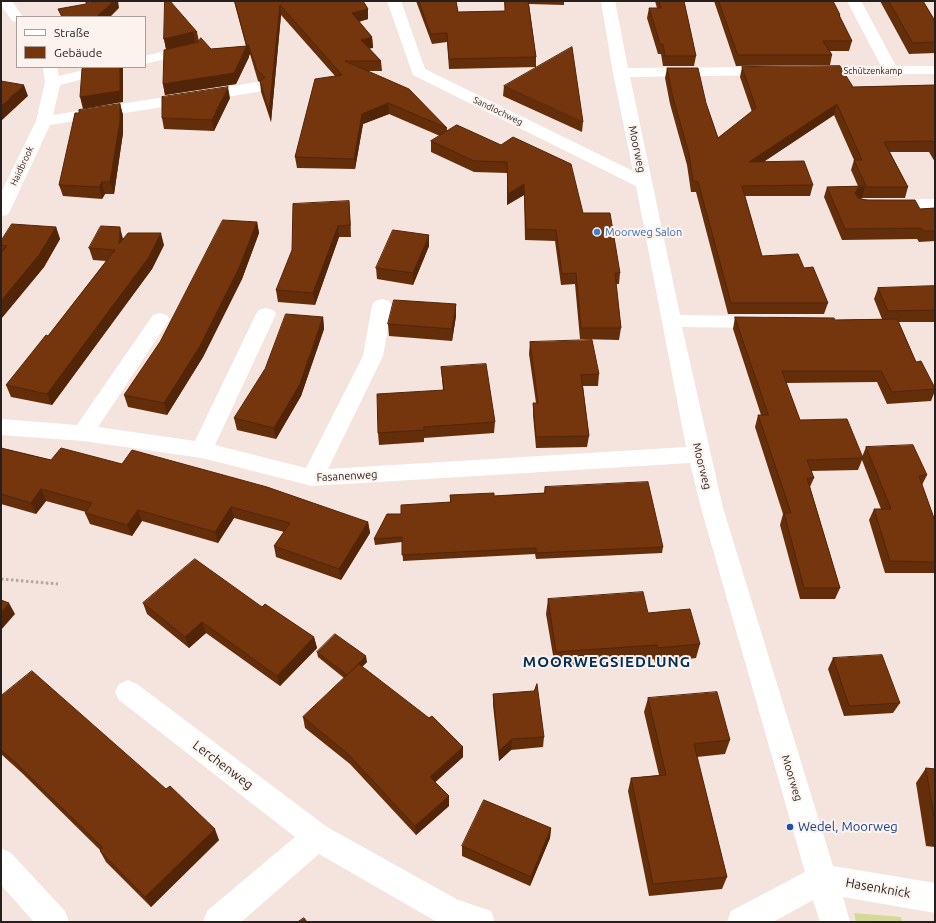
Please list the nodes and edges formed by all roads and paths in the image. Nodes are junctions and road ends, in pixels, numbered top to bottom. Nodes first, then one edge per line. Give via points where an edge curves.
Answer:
1 (5, 1) edge
2 (394, 1) edge
3 (608, 1) edge
4 (854, 1) edge
5 (16, 17) edge
6 (195, 48) edge
7 (146, 60) edge
8 (105, 68) edge
9 (890, 70) junction
10 (935, 70) edge
11 (620, 73) junction
12 (52, 74) edge
13 (257, 88) dead end
14 (44, 121) junction
15 (644, 183) junction
16 (869, 204) edge
17 (935, 204) edge
18 (2, 209) edge
19 (382, 305) dead end
20 (266, 314) dead end
21 (160, 319) dead end
22 (672, 321) junction
23 (782, 322) edge
24 (1, 426) edge
25 (83, 433) junction
26 (202, 450) junction
27 (698, 454) junction
28 (312, 478) junction
29 (1, 579) edge
30 (58, 584) dead end
31 (128, 692) dead end
32 (317, 837) junction
33 (1, 863) edge
34 (822, 879) junction
35 (935, 898) edge
36 (54, 922) edge
37 (218, 922) edge
38 (480, 922) edge
39 (742, 922) edge
40 (835, 922) edge

1 - 5 street
2 - 15 street, Sandlochweg via 418,72
3 - 11 street, Moorweg
4 - 9 street
6 - 7 street
8 - 12 street, Haidbrook
9 - 10 street, Schützenkamp
9 - 11 street, Schützenkamp
11 - 15 street, Moorweg
12 - 14 street, Haidbrook
13 - 14 street
14 - 18 street, Haidbrook
15 - 22 street, Moorweg
16 - 17 street
19 - 28 street via 373,356
20 - 26 street
21 - 25 street
22 - 23 street
22 - 27 street, Moorweg
24 - 25 street, Fasanenweg
25 - 26 street, Fasanenweg
26 - 28 street, Fasanenweg
27 - 28 street, Fasanenweg
27 - 34 street, Moorweg
29 - 30 path
31 - 32 street, Lerchenweg
32 - 37 street
32 - 38 street, Lerchenweg via 452,914
33 - 36 street
34 - 35 street, Hasenknick
34 - 39 street
34 - 40 street, Moorweg

